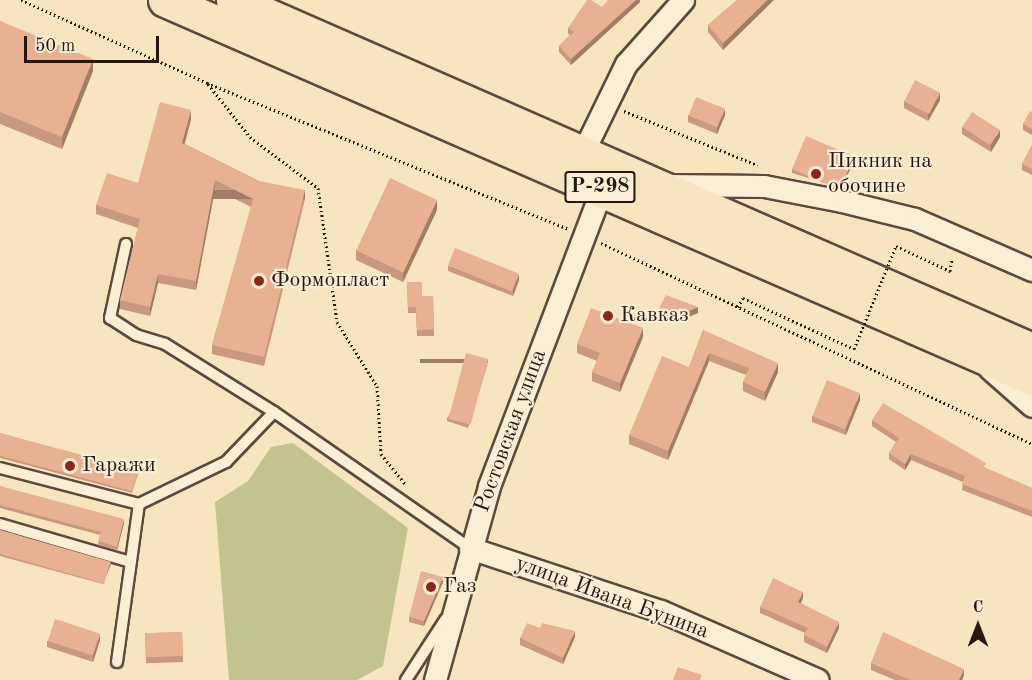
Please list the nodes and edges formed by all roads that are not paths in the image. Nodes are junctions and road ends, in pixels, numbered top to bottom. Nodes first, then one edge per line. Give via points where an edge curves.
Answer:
1 (165, 0) edge
2 (233, 0) edge
3 (683, 0) edge
4 (583, 152) junction
5 (660, 186) junction
6 (602, 188) junction
7 (126, 244) dead end
8 (1032, 270) edge
9 (1032, 350) edge
10 (970, 351) junction
11 (1032, 378) edge
12 (1032, 406) edge
13 (274, 412) junction
14 (0, 468) edge
15 (139, 504) junction
16 (0, 524) edge
17 (470, 548) junction
18 (131, 562) junction
19 (450, 611) junction
20 (117, 662) dead end
21 (406, 680) edge
22 (435, 680) edge
23 (818, 680) edge

1 - 6 highway, Р-298
2 - 4 highway, Р-298
3 - 4 street via 626,64
4 - 5 highway, Р-298
5 - 8 street via 764,186 842,201 915,219
5 - 9 highway, Р-298
6 - 10 highway, Р-298
6 - 17 street, Ростовская улица
7 - 13 lane via 110,318 136,335 165,344
10 - 11 highway, Р-298
10 - 12 street
13 - 15 lane via 226,462
13 - 17 lane
14 - 15 lane
15 - 18 lane
16 - 18 lane
17 - 19 street, Ростовская улица
17 - 23 street, улица Ивана Бунина via 661,611
18 - 20 lane
19 - 21 lane
19 - 22 street, Ростовская улица

